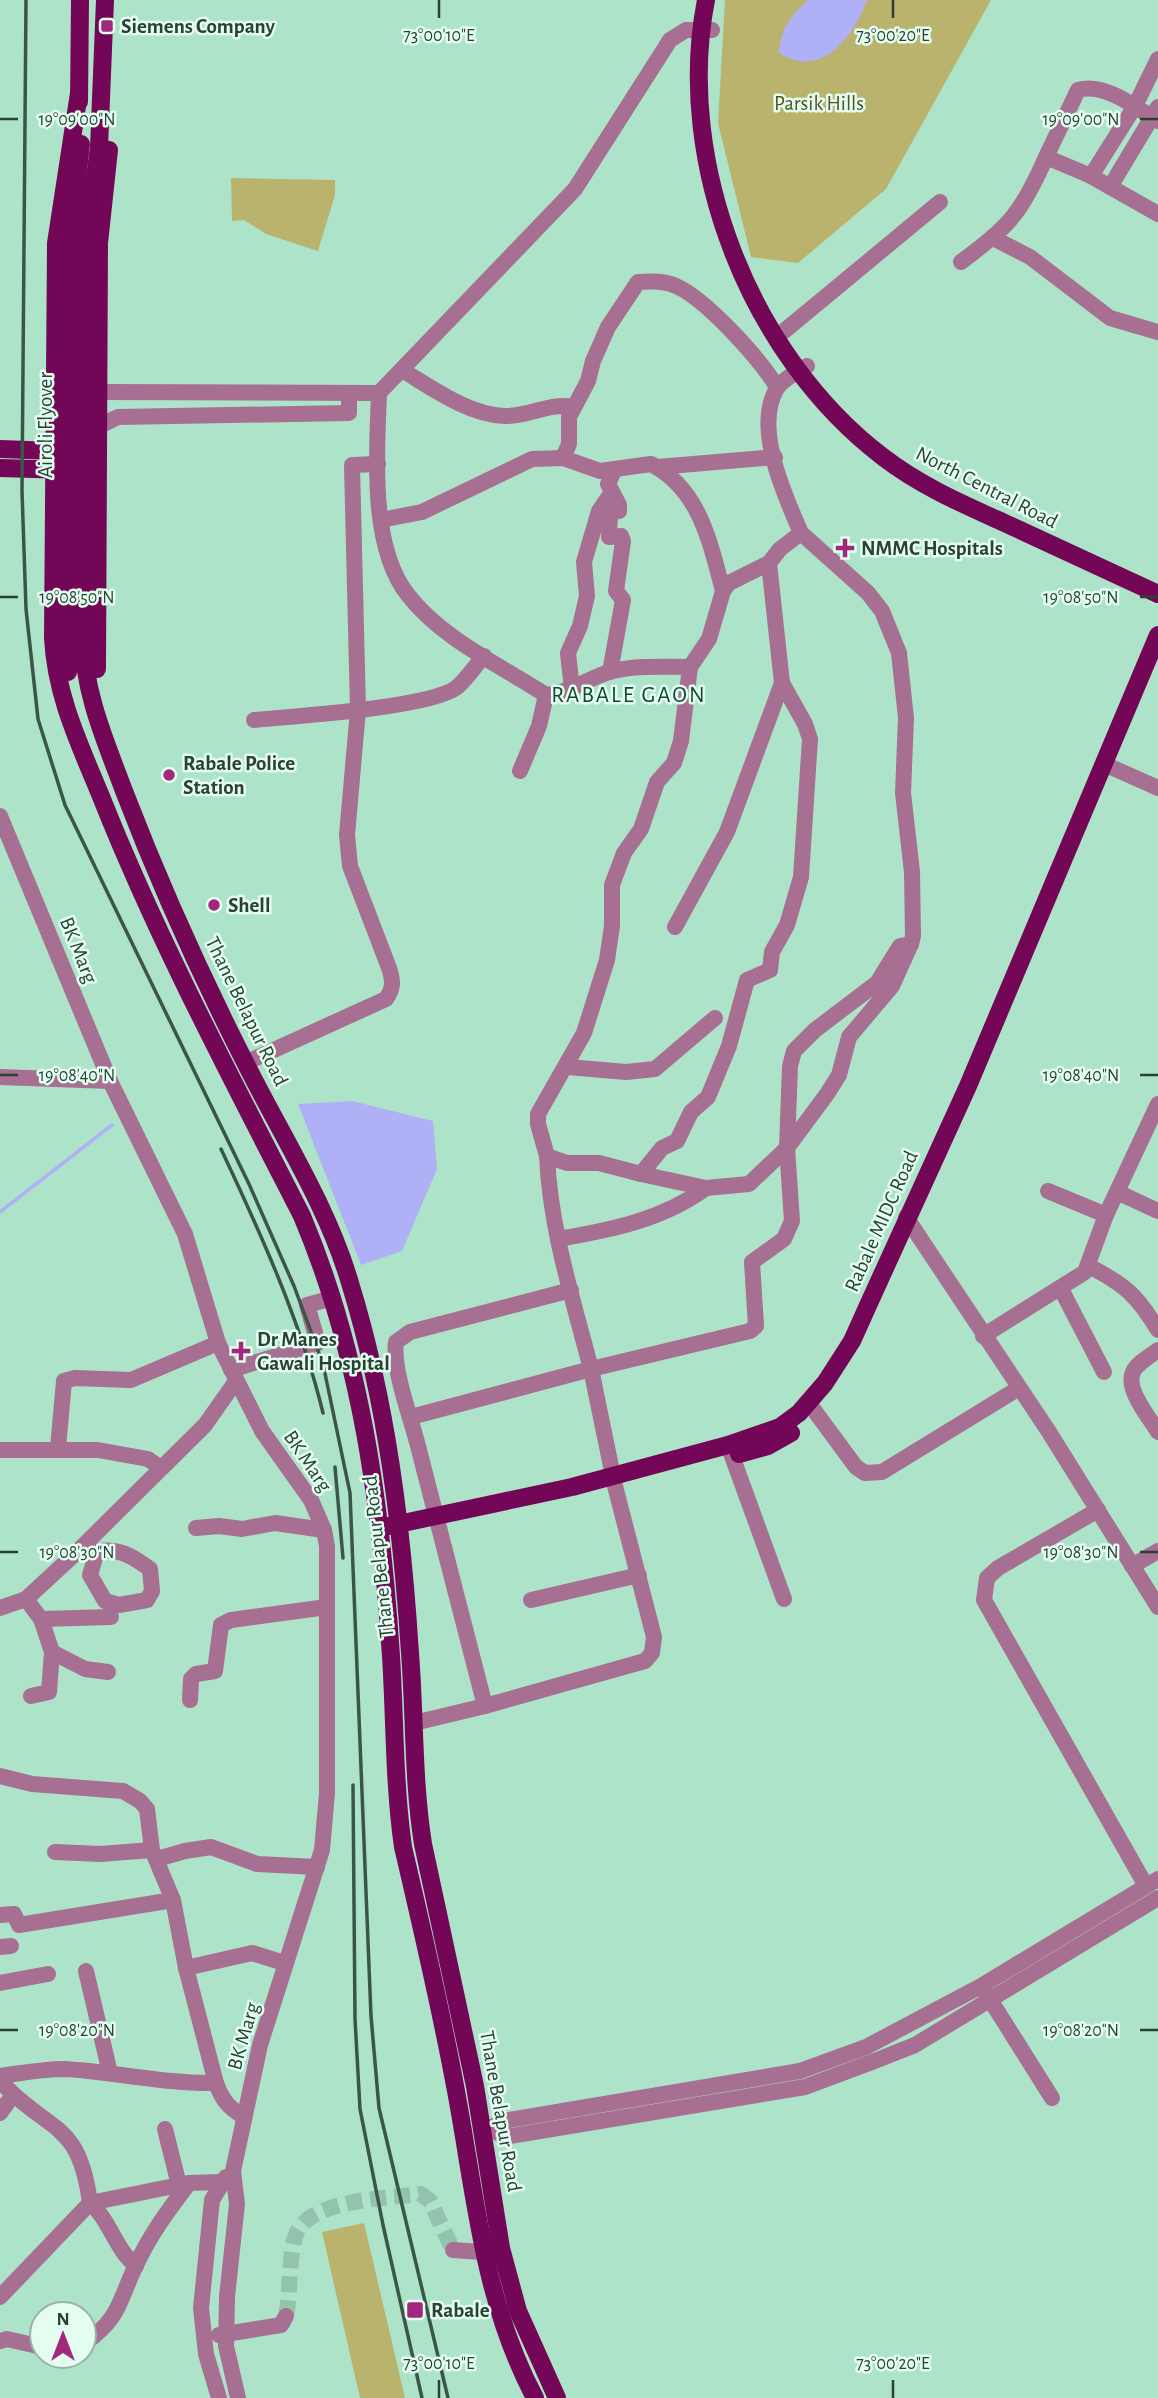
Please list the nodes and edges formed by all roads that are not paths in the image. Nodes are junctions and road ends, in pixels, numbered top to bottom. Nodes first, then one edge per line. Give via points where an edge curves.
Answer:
1 (80, 0) edge
2 (104, 0) edge
3 (706, 0) edge
4 (717, 0) edge
5 (706, 29) junction
6 (1158, 59) edge
7 (79, 93) junction
8 (103, 93) junction
9 (1135, 106) junction
10 (1156, 115) edge
11 (1046, 157) junction
12 (1091, 176) junction
13 (1110, 187) junction
14 (940, 202) dead end
15 (1155, 205) edge
16 (993, 238) junction
17 (961, 262) dead end
18 (783, 332) junction
19 (1158, 332) edge
20 (803, 369) junction
21 (402, 370) junction
22 (777, 387) junction
23 (98, 392) junction
24 (349, 393) junction
25 (379, 393) junction
26 (574, 407) junction
27 (349, 413) junction
28 (83, 442) junction
29 (0, 449) edge
30 (55, 451) junction
31 (775, 457) junction
32 (563, 458) junction
33 (378, 464) junction
34 (657, 467) junction
35 (0, 468) edge
36 (55, 470) junction
37 (84, 470) junction
38 (614, 471) junction
39 (612, 492) junction
40 (381, 520) junction
41 (802, 533) junction
42 (769, 563) junction
43 (1158, 582) edge
44 (723, 590) junction
45 (1158, 594) edge
46 (1158, 635) edge
47 (484, 656) junction
48 (1158, 663) edge
49 (690, 667) junction
50 (610, 671) junction
51 (782, 683) junction
52 (572, 689) junction
53 (546, 695) junction
54 (358, 710) junction
55 (254, 720) dead end
56 (108, 749) junction
57 (85, 758) junction
58 (1109, 766) junction
59 (520, 771) dead end
60 (1158, 788) edge
61 (0, 816) edge
62 (676, 927) dead end
63 (911, 944) junction
64 (715, 1018) dead end
65 (245, 1063) junction
66 (568, 1067) junction
67 (0, 1077) edge
68 (110, 1081) junction
69 (1158, 1104) edge
70 (787, 1148) junction
71 (547, 1156) junction
72 (641, 1174) junction
73 (706, 1188) junction
74 (1048, 1191) dead end
75 (1117, 1192) junction
76 (1158, 1211) edge
77 (1106, 1215) junction
78 (910, 1222) junction
79 (558, 1239) junction
80 (1089, 1266) junction
81 (1061, 1289) junction
82 (571, 1290) junction
83 (333, 1298) junction
84 (1158, 1330) edge
85 (983, 1336) junction
86 (218, 1343) junction
87 (1158, 1350) edge
88 (592, 1369) junction
89 (1104, 1372) dead end
90 (233, 1375) junction
91 (1019, 1388) junction
92 (812, 1407) junction
93 (411, 1417) junction
94 (1158, 1432) edge
95 (58, 1448) junction
96 (0, 1450) edge
97 (729, 1451) junction
98 (161, 1468) junction
99 (614, 1481) junction
100 (1098, 1510) junction
101 (438, 1522) junction
102 (196, 1528) dead end
103 (324, 1530) junction
104 (399, 1530) junction
105 (379, 1533) junction
106 (78, 1551) junction
107 (97, 1551) dead end
108 (1158, 1551) edge
109 (1132, 1566) junction
110 (639, 1575) junction
111 (26, 1599) junction
112 (531, 1600) dead end
113 (784, 1600) dead end
114 (3, 1601) edge
115 (327, 1607) junction
116 (1158, 1607) edge
117 (111, 1617) dead end
118 (41, 1619) junction
119 (52, 1653) junction
120 (108, 1672) dead end
121 (31, 1696) dead end
122 (190, 1700) dead end
123 (485, 1706) junction
124 (414, 1723) junction
125 (1, 1779) edge
126 (55, 1852) dead end
127 (155, 1854) junction
128 (317, 1867) junction
129 (1152, 1883) edge
130 (1158, 1898) edge
131 (173, 1900) junction
132 (0, 1914) edge
133 (284, 1963) junction
134 (186, 1968) junction
135 (86, 1971) dead end
136 (48, 1974) dead end
137 (0, 1983) edge
138 (986, 1993) junction
139 (110, 2073) junction
140 (0, 2076) edge
141 (0, 2081) edge
142 (216, 2082) junction
143 (13, 2095) junction
144 (1052, 2098) dead end
145 (0, 2113) edge
146 (244, 2117) junction
147 (166, 2129) dead end
148 (488, 2131) junction
149 (227, 2177) junction
150 (184, 2184) junction
151 (90, 2203) junction
152 (453, 2250) dead end
153 (482, 2252) junction
154 (136, 2266) junction
155 (0, 2297) edge
156 (286, 2316) dead end
157 (98, 2333) edge
158 (227, 2334) junction
159 (203, 2337) junction
160 (0, 2341) edge
161 (28, 2344) edge
162 (219, 2398) edge
163 (238, 2398) edge
164 (535, 2398) edge
165 (557, 2398) edge

1 - 7 main road
2 - 8 main road
3 - 5 main road, North Central Road
4 - 5 main road, North Central Road
5 - 18 main road, North Central Road via 717,163 727,205 744,257
5 - 20 main road, North Central Road via 701,115 722,224 755,300
5 - 21 street via 686,30 670,40 575,190
6 - 9 street
7 - 30 main road via 57,219
7 - 57 main road, Airoli Flyover, bridge via 82,148 69,243 68,671
8 - 23 main road, bridge via 109,150 99,243
8 - 28 main road via 87,220
9 - 10 street
9 - 11 street via 1090,88 1078,90
9 - 12 street
10 - 13 street
11 - 12 street
11 - 16 street via 1022,208
12 - 13 street
13 - 15 street
14 - 18 street
16 - 17 street
16 - 19 street via 1030,257 1110,318
18 - 20 main road, North Central Road
20 - 22 street
20 - 43 main road, North Central Road via 882,447 928,479
20 - 45 main road, North Central Road via 861,439 926,486
21 - 25 street
21 - 26 street via 490,414 506,417 556,406
22 - 26 street via 765,368 703,304 675,285 641,281 608,327
22 - 31 street via 769,416
23 - 24 street
23 - 56 main road, bridge via 97,669
24 - 25 street
24 - 27 street
25 - 27 street
25 - 33 street
26 - 32 street
27 - 28 street via 118,417 92,429
28 - 30 main road
28 - 37 main road
29 - 30 main road
30 - 36 main road
31 - 34 street
31 - 41 street via 781,486
32 - 38 street via 590,469
32 - 40 street via 532,459 422,512
33 - 40 street
33 - 54 street via 352,465
34 - 38 street via 641,464
34 - 44 street via 694,503 705,524
35 - 36 main road
36 - 37 main road
36 - 57 main road via 54,660 68,721
37 - 56 main road via 83,658 94,714
38 - 39 street via 609,477
39 - 50 street via 619,511 610,513 608,528 609,537 621,536 623,541 616,591 623,600
39 - 52 street via 599,511 584,562 587,596 568,653
40 - 47 street via 384,542 406,593 440,625
41 - 42 street
41 - 63 street via 868,593 882,611 899,653 906,718 903,793 912,872
42 - 44 street via 736,578
42 - 51 street
44 - 49 street via 709,639
46 - 58 main road, Rabale MIDC Road
47 - 53 street
47 - 54 street via 457,687 443,695
48 - 58 main road, Rabale MIDC Road
49 - 50 street
49 - 66 street via 681,741 674,763 657,782 641,829 624,853 612,885 607,960
50 - 52 street
51 - 62 street via 727,832
51 - 72 street via 810,738 801,877 787,925 772,952 770,970 747,979 717,1082 691,1112 677,1141 662,1148
52 - 53 street
53 - 59 street via 536,736
54 - 55 street
54 - 65 street via 347,835 349,866 389,968 391,993
56 - 65 main road, Thane Belapur Road via 154,867
57 - 83 main road, Thane Belapur Road via 134,877 302,1216
58 - 60 street
58 - 78 main road, Rabale MIDC Road
61 - 68 street, BK Marg
63 - 70 street via 892,986 849,1037 839,1075
63 - 70 street via 900,946 877,983 814,1030 794,1051
64 - 66 street via 656,1069 626,1072
65 - 104 main road, Thane Belapur Road via 319,1208 350,1282 387,1431
66 - 71 street via 538,1114
67 - 68 street
68 - 86 street, BK Marg via 186,1234
69 - 75 street
70 - 73 street via 749,1184
70 - 88 street via 792,1221 784,1238 752,1262 755,1326 750,1331
71 - 72 street
71 - 79 street
72 - 73 street
73 - 79 street via 661,1214
74 - 77 street
75 - 76 street
75 - 77 street
77 - 80 street
78 - 85 street
78 - 92 main road, Rabale MIDC Road via 855,1344
79 - 82 street
80 - 81 street
80 - 84 street via 1128,1287
81 - 85 street
81 - 89 street
82 - 88 street
82 - 93 street via 400,1337 396,1359
83 - 90 street via 307,1305 318,1343
83 - 105 main road, Thane Belapur Road via 368,1434
85 - 91 street
86 - 90 street, BK Marg
86 - 95 street via 131,1380 64,1381
87 - 94 street via 1134,1369 1132,1376 1134,1390
88 - 93 street
88 - 99 street
90 - 98 street via 205,1425
90 - 103 street, BK Marg via 262,1431 311,1500
91 - 92 street via 873,1474 856,1467
91 - 100 street
92 - 97 main road, Rabale MIDC Road
93 - 101 street
95 - 96 street
95 - 98 street via 131,1454
97 - 99 main road, Rabale MIDC Road
97 - 113 street
98 - 106 street
99 - 101 main road, Rabale MIDC Road
99 - 110 street
100 - 109 street
100 - 129 street via 998,1568 984,1586 984,1600
101 - 104 main road, Rabale MIDC Road
101 - 123 street
102 - 103 street via 242,1529 275,1523
103 - 115 street, BK Marg
104 - 105 main road, Rabale MIDC Road
104 - 124 main road, Thane Belapur Road
105 - 153 main road, Thane Belapur Road via 391,1652 398,1808 456,2089
106 - 107 street
106 - 111 street
108 - 109 street
109 - 116 street
110 - 112 street
110 - 123 street via 654,1637 652,1654 645,1661
111 - 114 street
111 - 118 street
115 - 122 street via 221,1625 215,1671 191,1679
115 - 128 street, BK Marg via 327,1793
117 - 118 street
118 - 119 street
119 - 120 street via 85,1669
119 - 121 street via 49,1692
123 - 124 street
124 - 148 main road, Thane Belapur Road via 423,1844
125 - 127 street via 123,1791 147,1809
126 - 127 street
127 - 128 street via 211,1847 257,1864
127 - 131 street
128 - 133 street, BK Marg
129 - 138 street
130 - 138 street
131 - 132 street via 19,1925 14,1914
131 - 134 street
133 - 134 street via 252,1953
133 - 146 street, BK Marg
134 - 142 street
135 - 139 street
136 - 137 street
138 - 144 street
138 - 148 street via 915,2045 740,2089 503,2121
139 - 140 street via 61,2069
139 - 142 street via 152,2081
141 - 143 street
142 - 146 street via 230,2109
143 - 145 street
143 - 151 street via 77,2147 86,2170
146 - 149 street, BK Marg
147 - 150 street
148 - 165 main road, Thane Belapur Road via 500,2248 536,2356
149 - 150 street
149 - 158 street via 237,2204
149 - 159 street via 212,2200 201,2308
150 - 151 street
150 - 154 street
151 - 154 street via 102,2213 116,2242
151 - 155 street
152 - 153 street
153 - 164 main road, Thane Belapur Road via 511,2350
154 - 157 street via 124,2301
156 - 158 street via 281,2325
158 - 159 street
158 - 163 street
159 - 162 street
160 - 161 street

